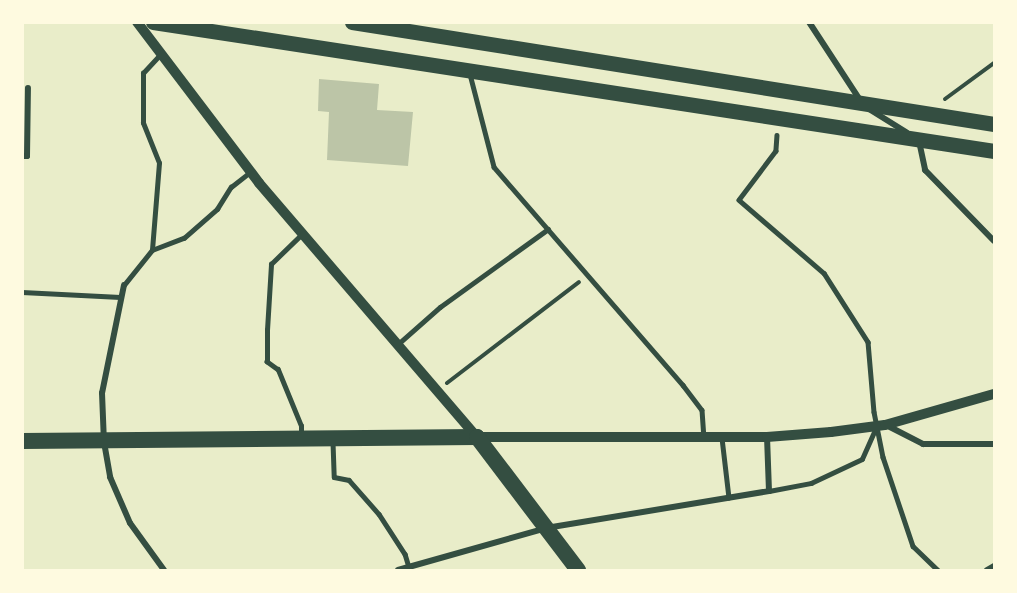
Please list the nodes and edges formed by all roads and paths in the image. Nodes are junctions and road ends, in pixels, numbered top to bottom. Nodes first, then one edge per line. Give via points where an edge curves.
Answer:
1 (137, 22) edge
2 (153, 22) edge
3 (352, 22) edge
4 (809, 22) edge
5 (161, 54) junction
6 (994, 63) edge
7 (470, 71) junction
8 (28, 88) dead end
9 (945, 102) dead end
10 (862, 105) junction
11 (994, 124) edge
12 (777, 135) dead end
13 (918, 140) junction
14 (994, 151) edge
15 (22, 156) edge
16 (250, 172) junction
17 (548, 229) junction
18 (302, 234) junction
19 (994, 241) edge
20 (152, 250) junction
21 (588, 276) junction
22 (124, 285) joint
23 (22, 292) edge
24 (120, 297) junction
25 (397, 345) junction
26 (437, 391) junction
27 (994, 394) edge
28 (881, 426) junction
29 (477, 437) junction
30 (705, 437) junction
31 (722, 437) junction
32 (767, 437) junction
33 (301, 439) junction
34 (333, 439) junction
35 (22, 441) edge
36 (104, 442) junction
37 (994, 444) edge
38 (769, 491) junction
39 (729, 498) junction
40 (546, 528) junction
41 (994, 566) edge
42 (409, 567) junction
43 (164, 570) edge
44 (398, 570) edge
45 (578, 570) edge
46 (938, 570) edge
47 (987, 570) edge

1 - 5 street
2 - 7 main road
3 - 10 main road
4 - 10 street
5 - 16 street
5 - 20 lane via 143,73 143,123 159,164
6 - 9 path via 945,97
7 - 13 main road
7 - 17 lane via 494,166
8 - 15 street via 27,156
10 - 11 main road
10 - 13 street
12 - 28 lane via 777,151 739,200 824,273 862,333 871,355
13 - 14 main road
13 - 19 street via 925,170
16 - 18 street
16 - 20 lane via 184,238
17 - 21 lane
17 - 25 lane
18 - 25 street
18 - 33 lane via 271,264 267,330 267,362 278,370 301,426
20 - 22 lane
21 - 26 path
21 - 30 lane via 702,410
22 - 24 street
23 - 24 lane
24 - 36 street via 102,393
25 - 26 street
26 - 29 street
27 - 28 street
28 - 32 street
28 - 37 street via 923,444
28 - 38 lane via 862,459 811,483
28 - 46 lane via 883,457 913,546
29 - 30 street
29 - 34 highway
29 - 40 highway
30 - 31 street
31 - 32 street
31 - 39 lane
32 - 38 street
33 - 34 highway
33 - 36 highway
34 - 42 lane via 334,477 349,480 379,514
35 - 36 highway
36 - 43 street via 110,477 129,523
38 - 39 street
39 - 40 street
40 - 42 street
40 - 45 highway
41 - 47 street
42 - 44 street

